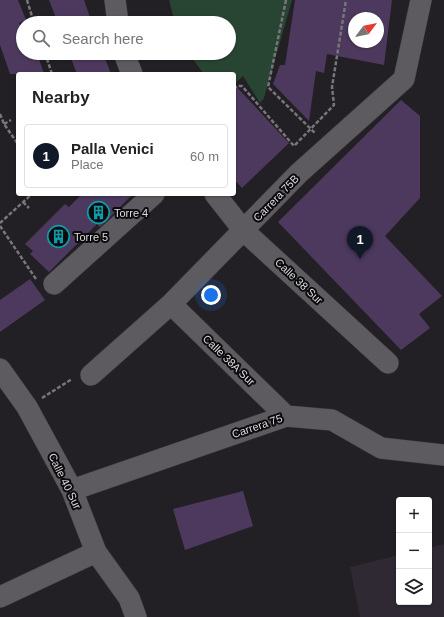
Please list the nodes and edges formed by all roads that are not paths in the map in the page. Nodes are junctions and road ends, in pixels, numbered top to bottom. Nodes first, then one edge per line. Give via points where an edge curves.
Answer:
1 (115, 0) edge
2 (421, 0) edge
3 (117, 16) edge
4 (127, 60) edge
5 (131, 72) edge
6 (152, 196) edge
7 (217, 196) edge
8 (244, 231) junction
9 (54, 284) road end
10 (171, 304) junction
11 (388, 363) dead end
12 (0, 368) edge
13 (91, 375) road end
14 (286, 416) junction
15 (444, 455) edge
16 (72, 490) junction
17 (96, 552) junction
18 (0, 597) edge
19 (136, 617) edge

1 - 3 street
2 - 8 street, Carrera 75B via 404,79 300,173
4 - 5 street
6 - 9 street
7 - 8 street, Calle 38 Sur
8 - 10 street, Carrera 75B
8 - 11 street, Calle 38 Sur
10 - 13 street, Carrera 75B
10 - 14 street, Calle 38A Sur
12 - 16 street, Calle 40 Sur via 26,407
14 - 15 street, Carrera 75 via 332,420 382,448
14 - 16 street, Carrera 75
16 - 17 street, Calle 40 Sur
17 - 18 street
17 - 19 street, Calle 40 Sur via 129,598

